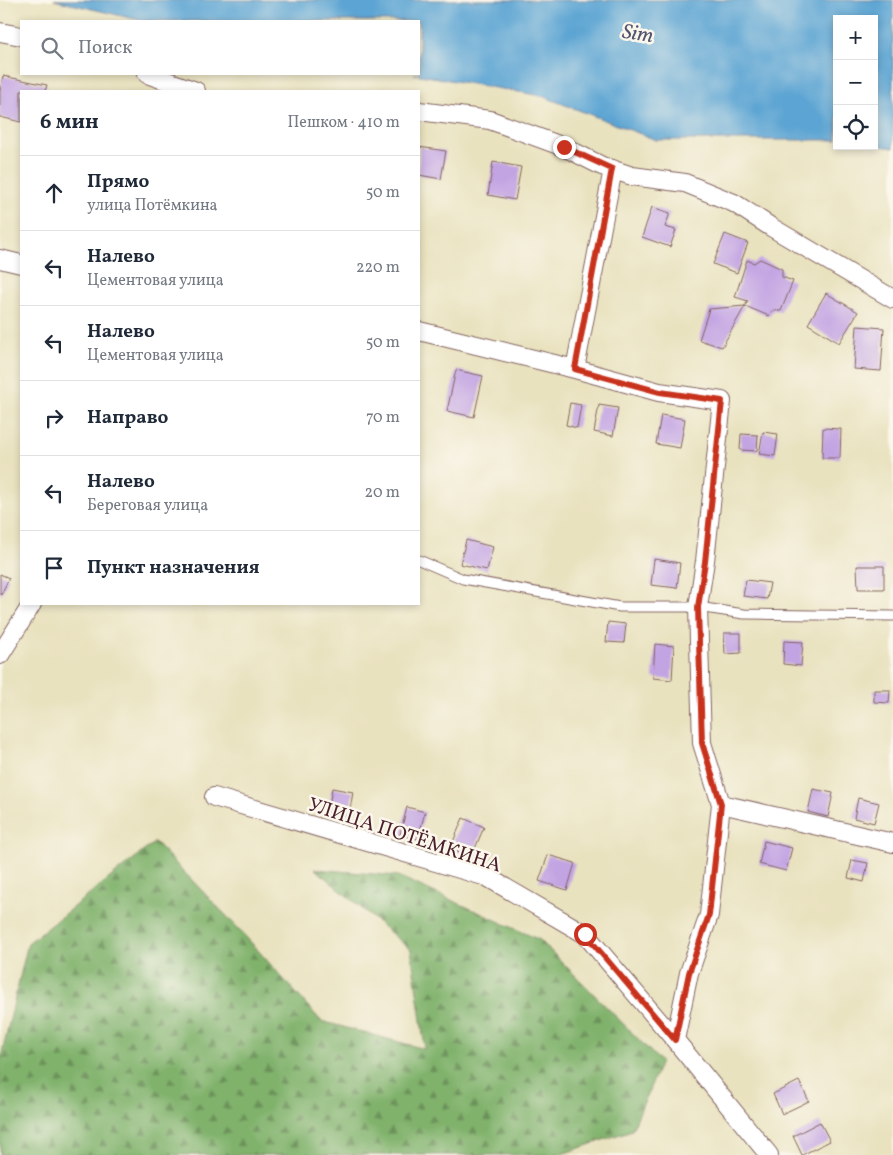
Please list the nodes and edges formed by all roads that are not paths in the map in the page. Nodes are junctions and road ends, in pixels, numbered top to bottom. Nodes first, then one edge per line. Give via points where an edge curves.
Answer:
1 (0, 32) edge
2 (20, 36) edge
3 (150, 75) edge
4 (193, 90) edge
5 (420, 111) edge
6 (612, 169) junction
7 (0, 259) edge
8 (20, 264) edge
9 (893, 300) edge
10 (420, 330) edge
11 (575, 369) junction
12 (420, 560) edge
13 (31, 605) edge
14 (698, 607) junction
15 (893, 616) edge
16 (0, 656) edge
17 (214, 798) dead end
18 (721, 804) junction
19 (893, 843) edge
20 (675, 1040) junction
21 (768, 1155) edge

1 - 2 street
3 - 4 street
5 - 6 street via 490,120 564,147
6 - 9 street via 632,176 685,182 734,203
6 - 11 street
7 - 8 street
10 - 11 street
11 - 14 street via 660,392 722,401
12 - 14 lane via 463,579 620,607
13 - 16 street
14 - 15 lane via 744,614
14 - 18 street via 702,743
17 - 20 street, УЛИЦА ПОТЁМКИНА via 486,877 585,934
18 - 19 street
18 - 20 street via 709,915 689,973
20 - 21 street, УЛИЦА ПОТЁМКИНА

